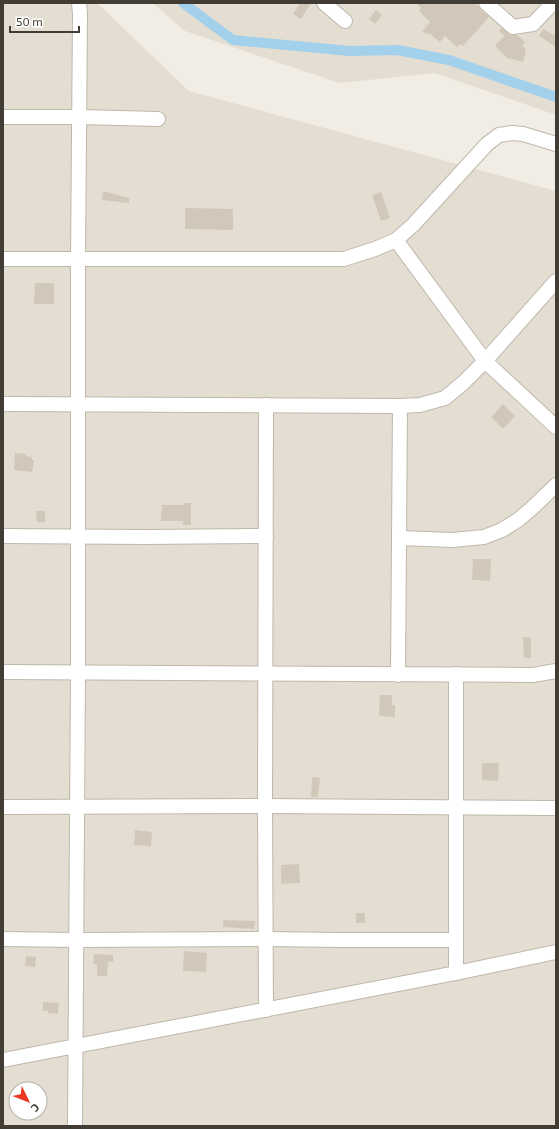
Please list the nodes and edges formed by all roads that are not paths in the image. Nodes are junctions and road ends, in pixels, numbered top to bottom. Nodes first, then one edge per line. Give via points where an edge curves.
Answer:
1 (79, 3) edge
2 (324, 3) edge
3 (486, 3) edge
4 (553, 3) edge
5 (345, 20) dead end
6 (3, 117) edge
7 (80, 117) junction
8 (158, 119) dead end
9 (556, 144) edge
10 (396, 240) junction
11 (3, 259) edge
12 (78, 259) junction
13 (556, 281) edge
14 (485, 361) junction
15 (3, 404) edge
16 (78, 404) junction
17 (266, 405) junction
18 (400, 406) junction
19 (556, 427) edge
20 (556, 485) edge
21 (3, 536) edge
22 (78, 536) junction
23 (266, 536) junction
24 (399, 538) junction
25 (556, 671) edge
26 (3, 672) edge
27 (78, 672) junction
28 (266, 673) junction
29 (456, 674) junction
30 (398, 675) junction
31 (3, 806) edge
32 (265, 806) junction
33 (77, 807) junction
34 (456, 808) junction
35 (556, 808) edge
36 (3, 939) edge
37 (265, 939) junction
38 (76, 940) junction
39 (456, 940) junction
40 (556, 952) edge
41 (456, 973) junction
42 (266, 1010) junction
43 (76, 1046) junction
44 (3, 1060) edge
45 (75, 1126) edge

1 - 7 street
2 - 5 street
3 - 4 street via 514,27 533,24
6 - 7 street
7 - 8 street
7 - 12 street
9 - 10 street via 516,133 499,135 487,144 418,220
10 - 12 street via 344,259
10 - 14 street
11 - 12 street
12 - 16 street
13 - 14 street
14 - 18 street via 445,398 420,405
14 - 19 street
15 - 16 street
16 - 17 street
16 - 22 street
17 - 18 street
17 - 23 street
18 - 24 street
20 - 24 street via 518,520 484,537 452,540
21 - 22 street
22 - 23 street
22 - 27 street
23 - 28 street
24 - 30 street
25 - 29 street via 533,675
26 - 27 street
27 - 28 street
27 - 33 street
28 - 30 street
28 - 32 street
29 - 30 street
29 - 34 street
31 - 33 street
32 - 33 street
32 - 34 street
32 - 37 street
33 - 38 street
34 - 35 street
34 - 39 street
36 - 38 street
37 - 38 street
37 - 39 street
37 - 42 street
38 - 43 street
39 - 41 street
40 - 41 street
41 - 42 street
42 - 43 street
43 - 44 street
43 - 45 street

